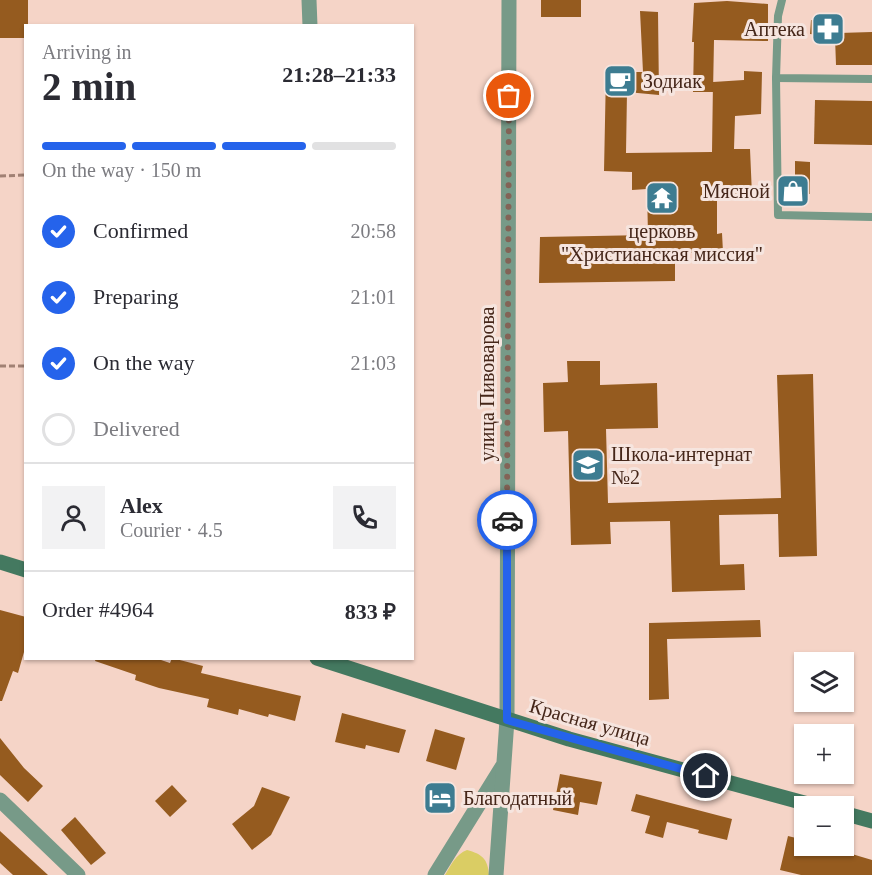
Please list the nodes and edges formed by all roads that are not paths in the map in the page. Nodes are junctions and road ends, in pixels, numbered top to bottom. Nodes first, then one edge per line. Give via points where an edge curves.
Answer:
1 (309, 0) edge
2 (509, 0) edge
3 (782, 0) edge
4 (310, 24) edge
5 (776, 78) junction
6 (872, 79) edge
7 (872, 217) edge
8 (0, 562) edge
9 (24, 569) edge
10 (323, 660) edge
11 (507, 720) junction
12 (504, 764) junction
13 (0, 800) edge
14 (794, 800) edge
15 (854, 816) edge
16 (872, 821) edge
17 (78, 875) edge
18 (435, 875) edge
19 (496, 875) edge

1 - 4 street
2 - 11 street, улица Пивоварова
3 - 5 lane
5 - 6 lane
5 - 7 lane via 778,215
8 - 9 street
10 - 11 street, Красная улица
11 - 12 street, улица Пивоварова
11 - 14 street, Красная улица
12 - 18 street
12 - 19 street, улица Пивоварова
13 - 17 street
15 - 16 street

